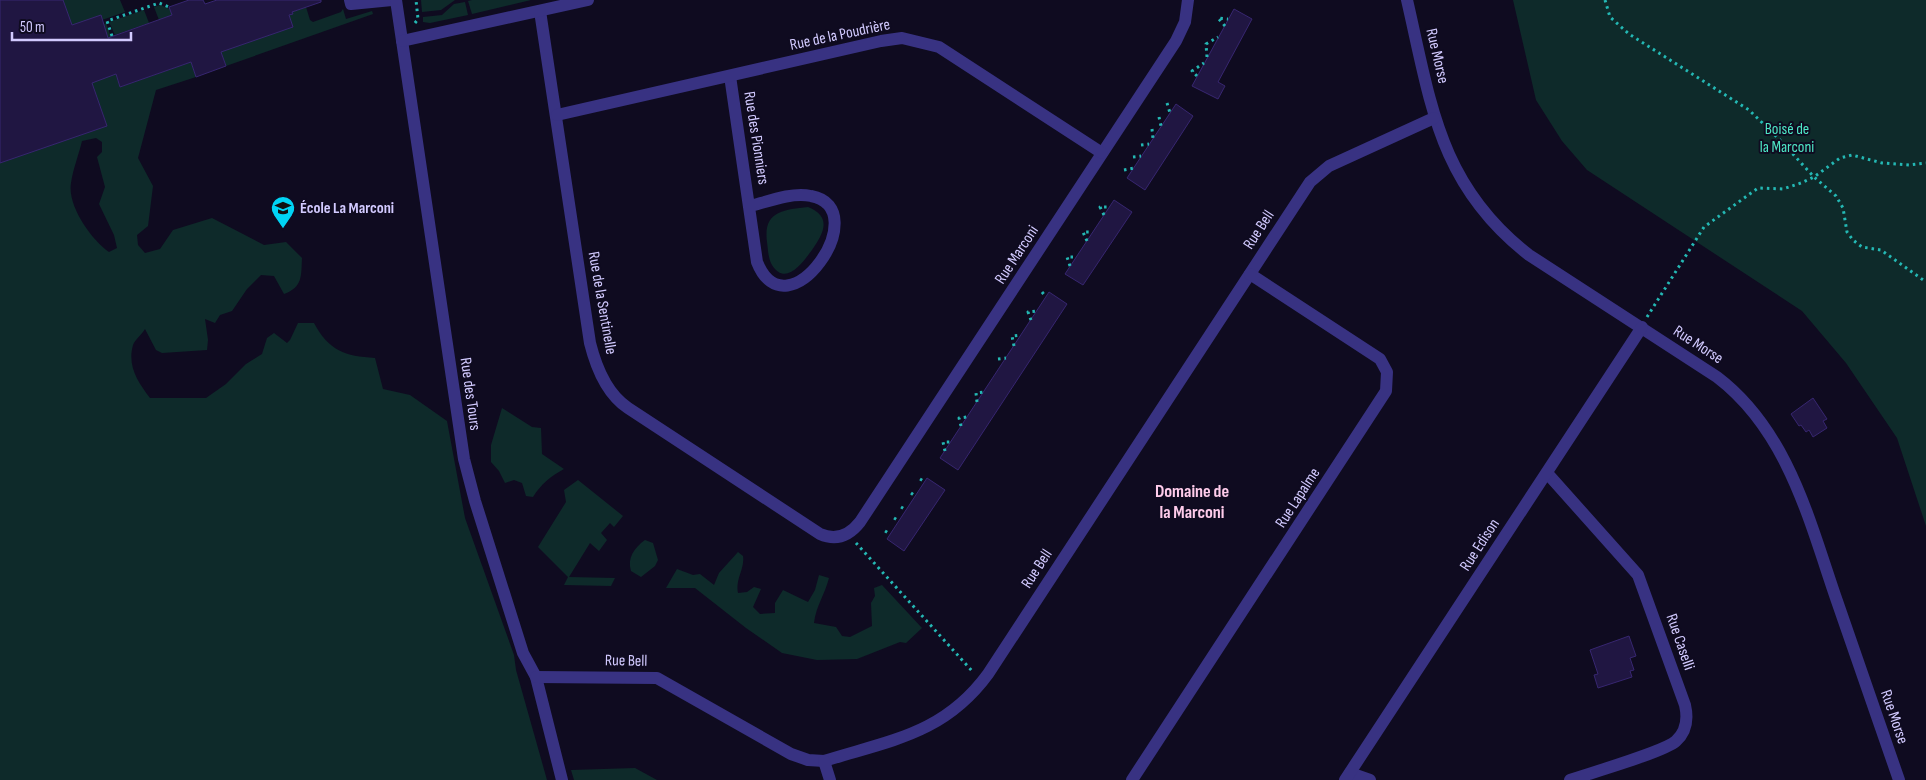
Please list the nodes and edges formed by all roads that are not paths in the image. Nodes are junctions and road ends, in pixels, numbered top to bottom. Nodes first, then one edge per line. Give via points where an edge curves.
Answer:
1 (350, 0) edge
2 (392, 0) edge
3 (396, 0) edge
4 (585, 0) edge
5 (1188, 0) edge
6 (1407, 0) edge
7 (540, 11) junction
8 (402, 41) junction
9 (730, 76) junction
10 (557, 115) junction
11 (1434, 118) junction
12 (1102, 153) junction
13 (751, 206) junction
14 (1250, 274) junction
15 (1644, 322) junction
16 (1547, 473) junction
17 (860, 522) joint
18 (536, 677) junction
19 (824, 762) junction
20 (1347, 776) edge
21 (562, 780) edge
22 (830, 780) edge
23 (1132, 780) edge
24 (1370, 780) edge
25 (1570, 780) edge
26 (1899, 780) edge

1 - 2 street via 351,4
3 - 8 street, Rue des Tours
4 - 7 street
5 - 12 street, Rue Marconi via 1180,35
6 - 11 street, Rue Morse
7 - 8 street
7 - 10 street, Rue de la Sentinelle
8 - 18 street, Rue des Tours via 463,452 475,501 523,653
9 - 10 street, Rue de la Poudrière
9 - 12 street, Rue de la Poudrière via 888,39 922,41 939,47
9 - 13 street, Rue des Pionniers
10 - 17 street, Rue de la Sentinelle via 590,343 595,361 614,395 628,408 820,534 841,536
11 - 14 street, Rue Bell via 1318,173
11 - 15 street, Rue Morse via 1464,185 1505,235 1529,255
12 - 17 street, Rue Marconi
13 - 13 street, Rue des Pionniers via 756,257 761,271 783,286 804,280 820,260 835,232 832,209 824,201 806,195
14 - 19 street, Rue Bell via 988,674 969,698 946,717 923,729
14 - 23 street, Rue Lapalme via 1377,357 1387,372 1386,391
15 - 16 street, Rue Edison
15 - 26 street, Rue Morse via 1724,382 1763,424 1778,448 1796,483
16 - 20 street, Rue Edison
16 - 25 street, Rue Caselli via 1638,575 1687,717 1684,731 1670,745
18 - 19 street, Rue Bell via 657,678 791,754
18 - 21 street, Rue des Tours
19 - 22 street
20 - 24 street

